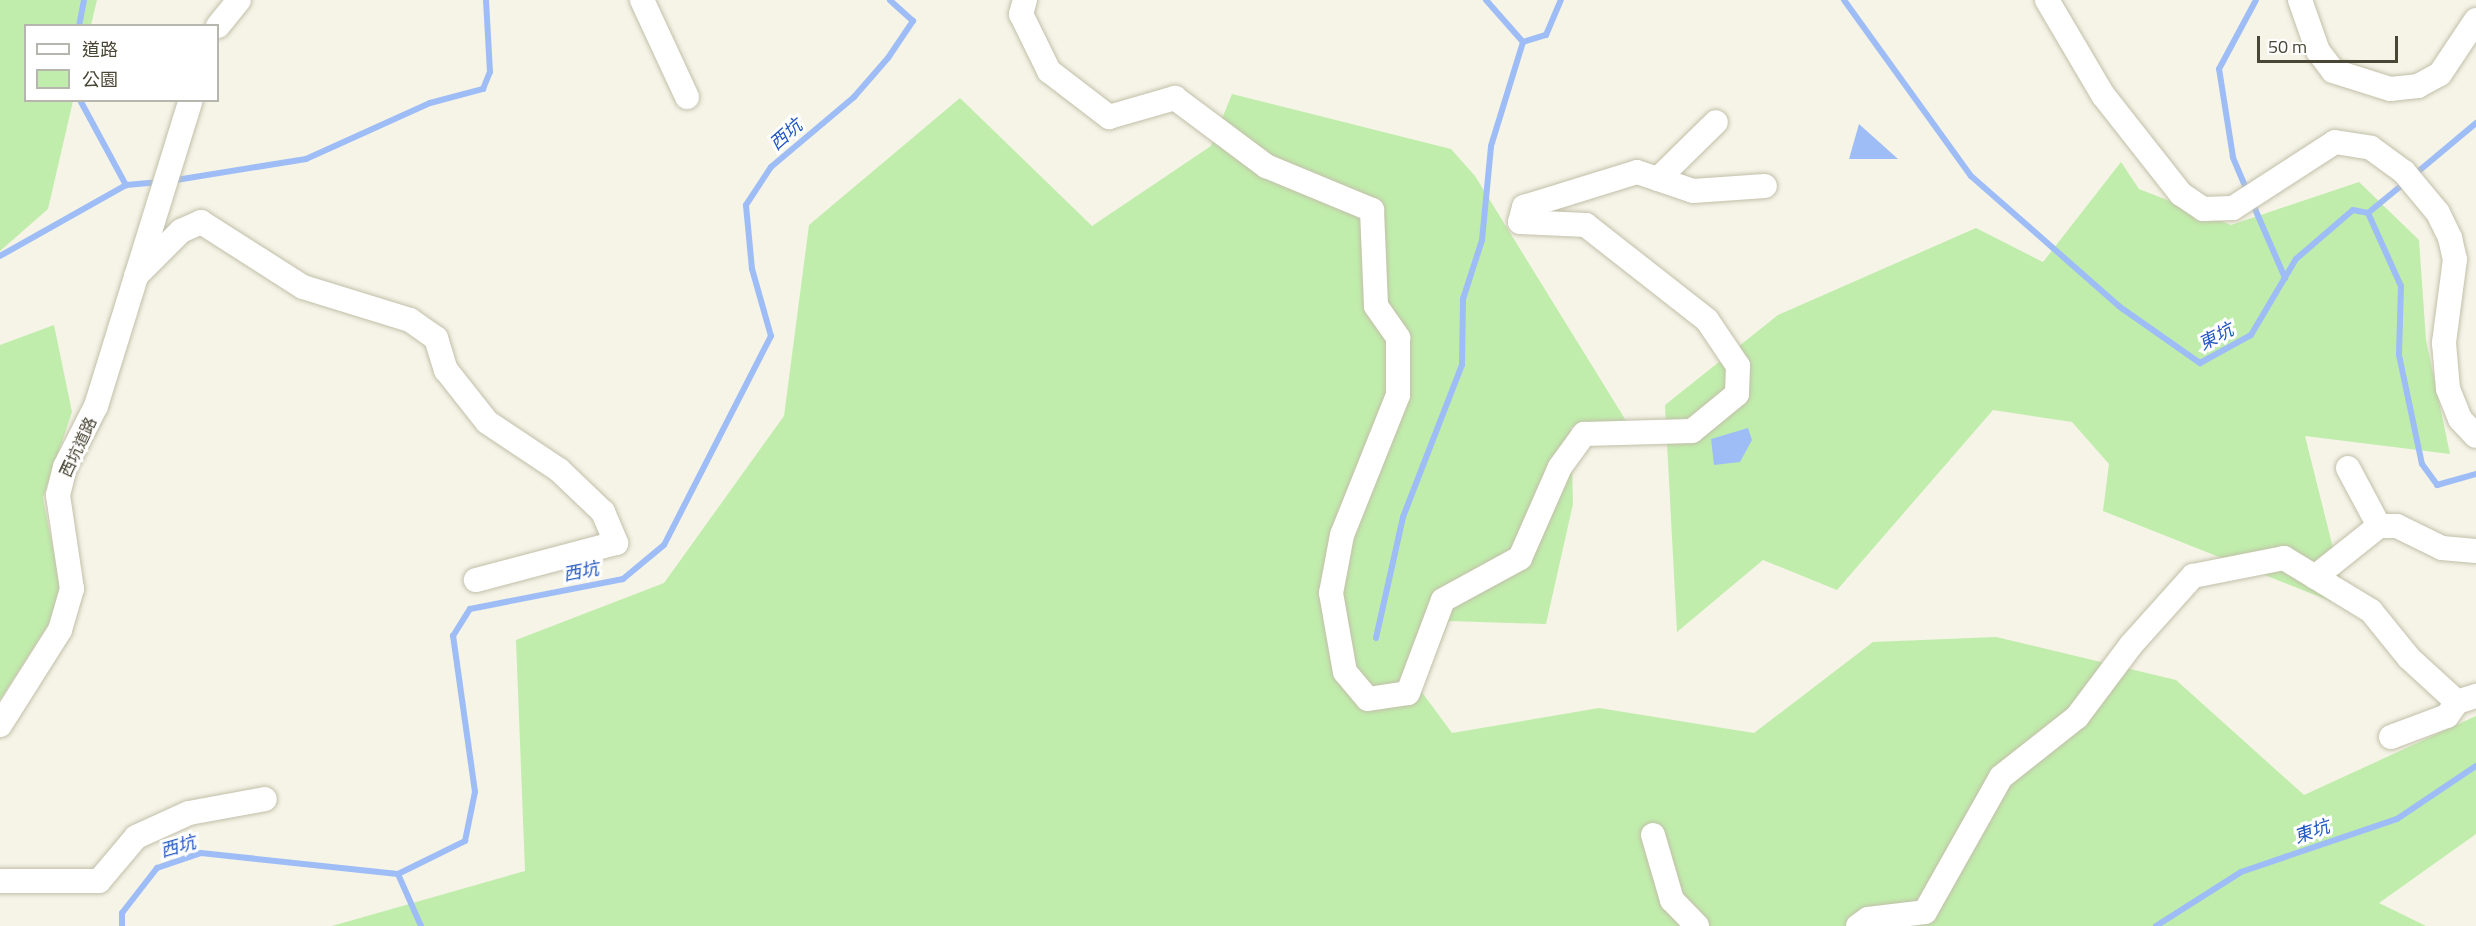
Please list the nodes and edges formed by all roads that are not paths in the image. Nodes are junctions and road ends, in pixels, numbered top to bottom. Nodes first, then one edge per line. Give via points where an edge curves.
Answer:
1 (239, 0) edge
2 (642, 0) edge
3 (1025, 0) edge
4 (2047, 0) edge
5 (2300, 0) edge
6 (2476, 20) edge
7 (219, 25) edge
8 (687, 97) dead end
9 (190, 102) edge
10 (1716, 122) dead end
11 (1658, 179) junction
12 (1765, 186) dead end
13 (136, 276) junction
14 (2476, 436) edge
15 (2348, 468) dead end
16 (2379, 526) junction
17 (2476, 551) edge
18 (2315, 577) junction
19 (476, 580) dead end
20 (2467, 699) edge
21 (0, 724) edge
22 (2391, 737) dead end
23 (265, 799) dead end
24 (1653, 835) dead end
25 (0, 880) edge
26 (1696, 926) edge
27 (1858, 926) edge

1 - 7 street
2 - 8 street
3 - 11 street via 1021,14 1049,71 1109,117 1175,98 1266,166 1372,210 1376,306 1398,338 1398,394 1342,535 1332,593 1345,672 1368,699 1408,693 1443,600 1520,558 1560,467 1584,434 1692,431 1737,394 1738,366 1707,321 1586,225 1520,222 1524,207 1636,172
4 - 14 street via 2103,95 2181,194 2203,209 2239,203 2335,142 2371,148 2409,178 2450,237 2455,259 2444,343 2448,389 2460,419
5 - 6 street via 2318,51 2333,71 2390,89 2418,86 2439,74
9 - 13 street, 西坑道路
10 - 11 street
11 - 12 street via 1693,190
13 - 19 street via 181,231 201,222 303,287 410,320 436,338 446,370 487,422 560,470 603,513 616,543
13 - 21 street, 西坑道路 via 96,406 65,467 58,495 72,590 60,630
15 - 16 street
16 - 17 street via 2397,526 2442,548
16 - 18 street
18 - 20 street via 2372,611 2409,658
18 - 27 street via 2284,558 2193,576 2131,645 2078,717 2001,777 1925,912
20 - 22 street via 2447,716
23 - 25 street via 189,813 136,837 99,880
24 - 26 street via 1672,900

